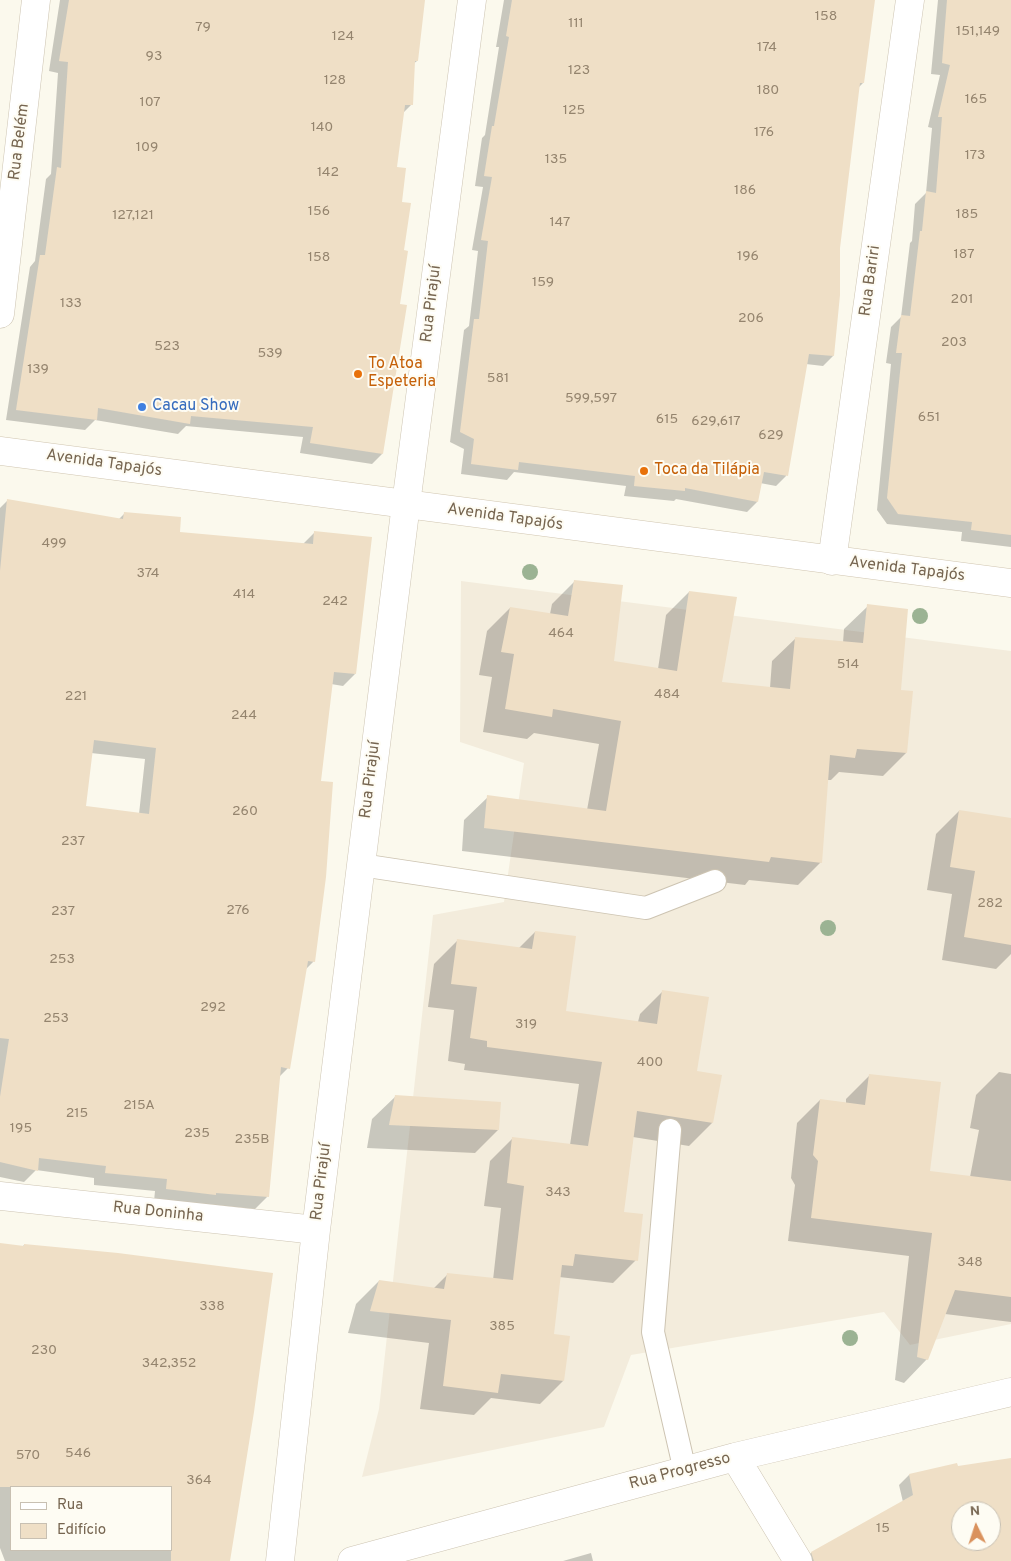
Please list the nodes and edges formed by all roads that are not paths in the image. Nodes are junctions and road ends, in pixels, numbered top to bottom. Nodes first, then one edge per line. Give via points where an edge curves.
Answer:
1 (36, 0) edge
2 (472, 0) edge
3 (910, 0) edge
4 (0, 314) edge
5 (0, 451) edge
6 (406, 504) junction
7 (832, 561) junction
8 (1011, 583) edge
9 (361, 865) junction
10 (715, 881) dead end
11 (670, 1130) dead end
12 (0, 1196) edge
13 (316, 1230) junction
14 (1011, 1392) edge
15 (735, 1457) junction
16 (686, 1471) junction
17 (280, 1561) edge
18 (352, 1561) edge
19 (798, 1561) edge

1 - 4 street, Rua Belém
2 - 6 street, Rua Pirajuí
3 - 7 street, Rua Bariri
5 - 6 street, Avenida Tapajós
6 - 7 street, Avenida Tapajós
6 - 9 street, Rua Pirajuí
7 - 8 street, Avenida Tapajós
9 - 10 lane via 646,908
9 - 13 street, Rua Pirajuí
11 - 16 lane via 653,1332
12 - 13 street, Rua Doninha
13 - 17 street, Rua Pirajuí
14 - 15 street, Rua Progresso
15 - 16 street, Rua Progresso
15 - 19 street
16 - 18 street, Rua Progresso

